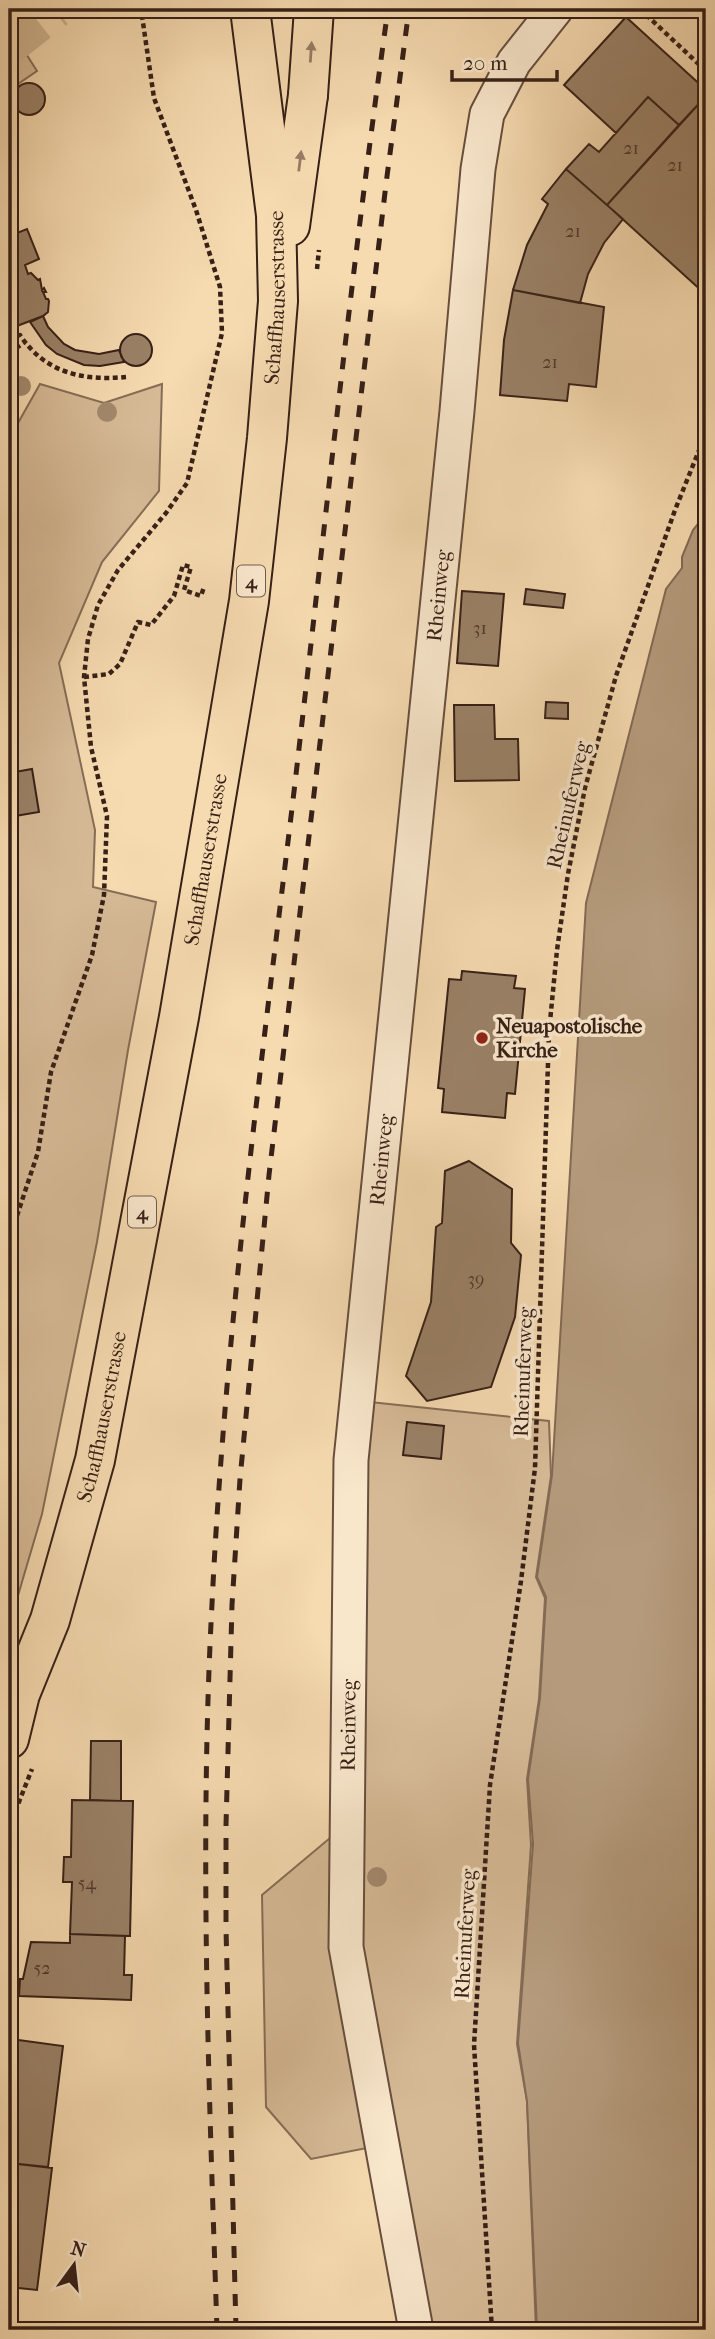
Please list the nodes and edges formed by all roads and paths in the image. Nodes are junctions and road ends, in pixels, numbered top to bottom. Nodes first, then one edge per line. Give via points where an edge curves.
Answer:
1 (141, 9) edge
2 (250, 9) edge
3 (314, 9) edge
4 (556, 9) edge
5 (640, 9) edge
6 (706, 71) edge
7 (278, 301) junction
8 (9, 339) edge
9 (24, 342) junction
10 (9, 352) edge
11 (126, 377) dead end
12 (706, 433) edge
13 (204, 587) dead end
14 (84, 677) junction
15 (9, 1240) edge
16 (15, 1702) edge
17 (9, 1739) edge
18 (17, 1807) dead end
19 (9, 1808) edge
20 (416, 2330) edge
21 (492, 2330) edge

1 - 14 path via 154,98 220,287 222,333 187,483 118,570 98,605
2 - 7 main road, Schaffhauserstrasse / 4 via 276,215
7 -> 3 main road via 300,167
4 - 20 street, Rheinweg via 514,62 487,114 478,169 351,1460 346,1947
5 - 6 path
7 - 16 main road, Schaffhauserstrasse / 4 via 249,601 179,1017 95,1460 50,1620
8 - 9 path via 20,335
9 - 10 path
9 - 11 path via 52,367 78,377
12 - 21 path, Rheinuferweg via 616,676 585,789 557,950 549,1032 536,1468 489,1785 474,2045
13 - 14 path via 201,596 184,590 191,567 183,565 174,596 151,625 138,622 120,664 109,674
14 - 15 path via 91,747 107,816 104,895 92,955 51,1072 38,1152
16 - 17 main road, Schaffhauserstrasse / 4
18 - 19 path

